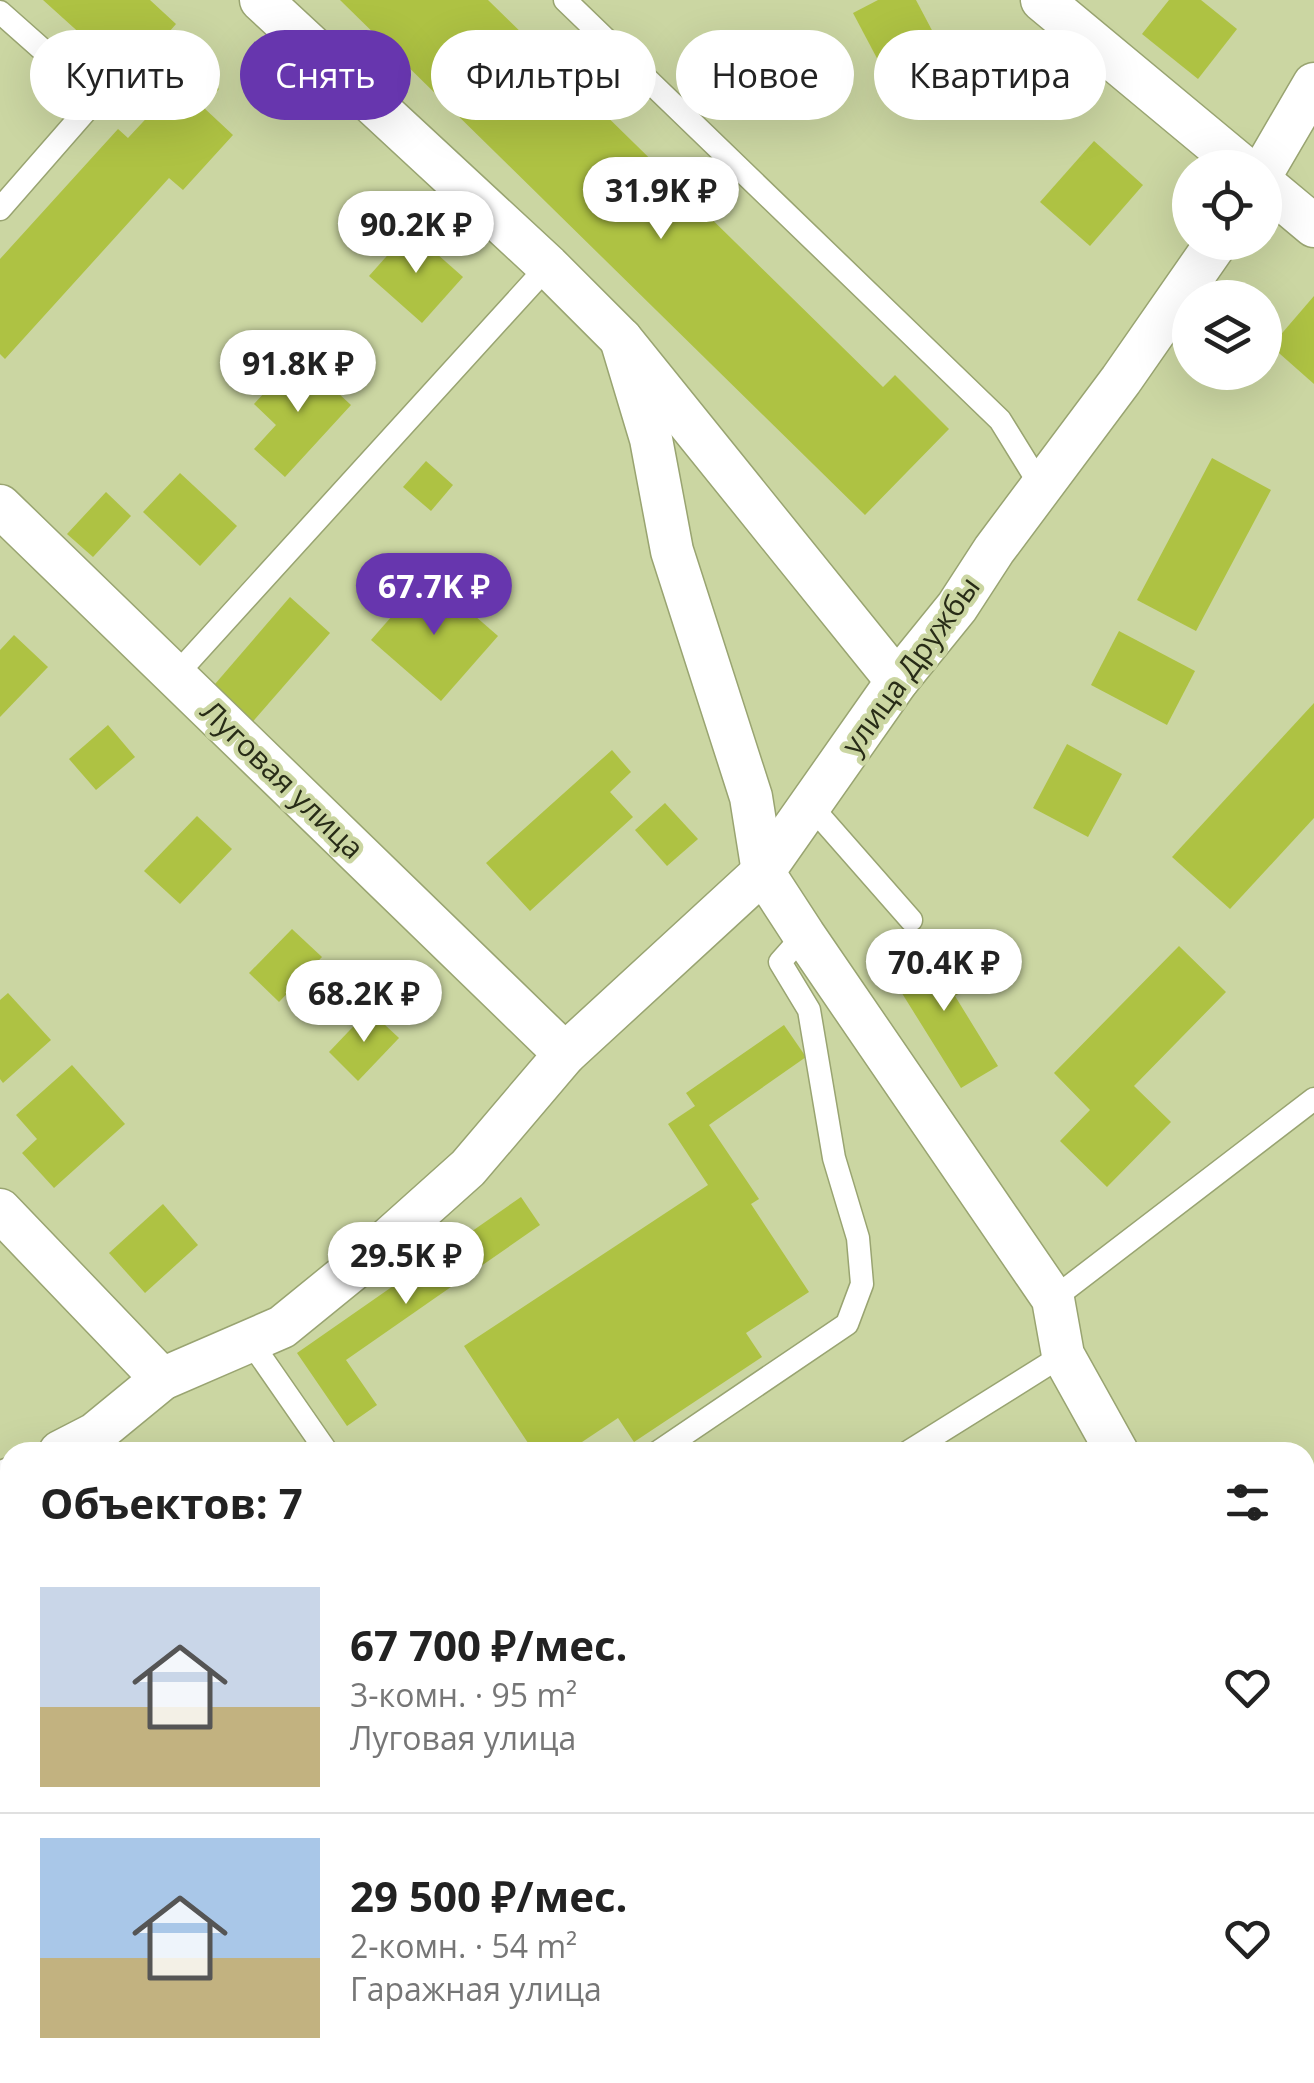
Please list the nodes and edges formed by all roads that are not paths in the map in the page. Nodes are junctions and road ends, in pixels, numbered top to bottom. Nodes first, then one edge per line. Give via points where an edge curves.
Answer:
1 (261, 0) edge
2 (565, 0) edge
3 (1042, 0) edge
4 (0, 12) edge
5 (1314, 84) edge
6 (1222, 150) edge
7 (1276, 150) edge
8 (1282, 199) edge
9 (0, 209) edge
10 (1314, 226) edge
11 (1204, 260) edge
12 (548, 266) junction
13 (621, 339) junction
14 (1042, 488) junction
15 (0, 506) edge
16 (176, 676) junction
17 (897, 682) junction
18 (810, 804) junction
19 (763, 872) junction
20 (910, 920) dead end
21 (804, 935) junction
22 (565, 1054) junction
23 (1314, 1100) edge
24 (0, 1210) edge
25 (1054, 1299) junction
26 (250, 1341) junction
27 (1063, 1355) junction
28 (162, 1379) junction
29 (79, 1442) edge
30 (320, 1442) edge
31 (673, 1442) edge
32 (924, 1442) edge
33 (1112, 1442) edge

1 - 12 street
2 - 14 lane via 1000,420
3 - 6 street
4 - 9 lane via 97,98
5 - 7 street
8 - 10 street
11 - 14 street, улица Дружбы
12 - 13 street
12 - 16 lane
13 - 17 street
13 - 19 street via 651,439 672,551 750,797
14 - 17 street, улица Дружбы
15 - 16 street, Луговая улица
16 - 22 street, Луговая улица
17 - 18 street, улица Дружбы
18 - 19 street, улица Дружбы
18 - 20 lane
19 - 21 street
19 - 22 street, улица Дружбы
21 - 25 street
21 - 31 lane via 780,962 809,1010 862,1284 847,1324
22 - 26 street, улица Дружбы via 468,1168 282,1327
23 - 25 lane
24 - 28 street
25 - 27 street
26 - 28 street, улица Дружбы
26 - 30 lane
27 - 32 lane
27 - 33 street
28 - 29 street, улица Дружбы

